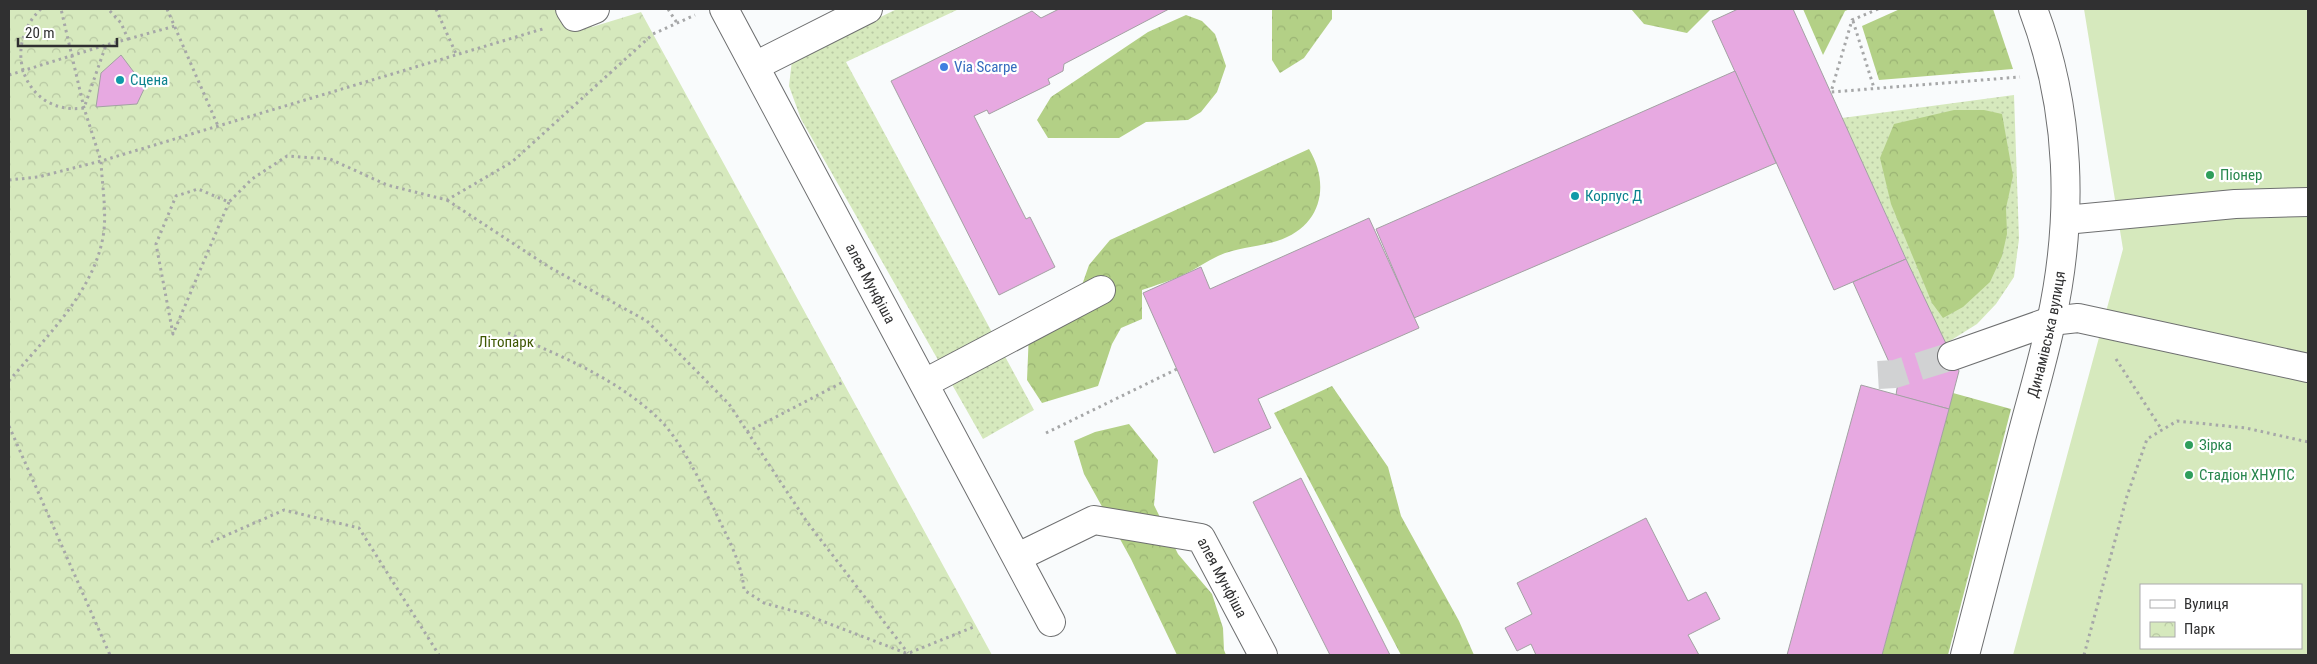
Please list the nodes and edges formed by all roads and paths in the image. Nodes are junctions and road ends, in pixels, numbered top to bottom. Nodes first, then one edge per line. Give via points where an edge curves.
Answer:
1 (40, 9) edge
2 (61, 9) edge
3 (108, 9) edge
4 (166, 9) edge
5 (436, 9) edge
6 (570, 9) edge
7 (595, 9) edge
8 (668, 9) edge
9 (868, 9) edge
10 (1878, 9) edge
11 (2033, 9) edge
12 (714, 10) edge
13 (1852, 20) junction
14 (677, 23) junction
15 (175, 26) junction
16 (548, 28) dead end
17 (128, 38) junction
18 (106, 45) junction
19 (72, 55) junction
20 (457, 56) junction
21 (755, 66) junction
22 (22, 71) junction
23 (9, 75) edge
24 (2020, 76) dead end
25 (1874, 88) junction
26 (84, 108) junction
27 (218, 126) junction
28 (101, 161) junction
29 (9, 180) edge
30 (447, 200) junction
31 (229, 202) junction
32 (2308, 202) edge
33 (2065, 220) junction
34 (1101, 290) dead end
35 (2051, 321) junction
36 (508, 333) dead end
37 (1952, 356) tunnel mouth
38 (2308, 368) edge
39 (1177, 370) dead end
40 (9, 381) edge
41 (843, 382) dead end
42 (925, 383) junction
43 (2139, 393) dead end
44 (9, 426) edge
45 (2162, 430) junction
46 (747, 432) junction
47 (1046, 433) dead end
48 (2308, 442) edge
49 (211, 542) dead end
50 (1018, 557) junction
51 (1051, 622) dead end
52 (976, 626) dead end
53 (908, 654) edge
54 (110, 655) edge
55 (439, 655) edge
56 (1264, 655) edge
57 (1965, 655) edge
58 (2084, 655) edge

1 - 22 path via 21,35 18,53
2 - 19 path
3 - 17 path via 121,22
4 - 15 path
5 - 20 path
6 - 7 street via 575,18
8 - 14 path
9 - 21 street
10 - 13 path
11 - 33 street, Динамівська вулиця via 2060,103 2065,157
12 - 14 path
12 - 21 street, алея Мунфіша
13 - 25 path
13 - 25 path via 1831,92
14 - 30 path via 653,34 512,162
15 - 17 path
15 - 27 path
16 - 20 path
17 - 18 path
18 - 19 path
18 - 26 path
19 - 22 path
19 - 26 path
20 - 27 path
21 - 42 street, алея Мунфіша
22 - 23 path
22 - 26 path via 31,87 45,100 74,109
24 - 25 path
26 - 28 path
27 - 28 path
28 - 29 path via 46,175
28 - 40 path via 104,224 97,260 66,312
30 - 31 path via 387,185 330,159 287,156 252,179
30 - 46 path via 549,267 648,321 728,404
31 - 31 path via 198,189 176,196 156,244 172,334
32 - 33 street via 2235,204
33 - 35 street, Динамівська вулиця
34 - 42 street
35 - 37 street
35 - 38 street via 2078,318
35 - 57 street, Динамівська вулиця
36 - 53 path via 566,358 616,385 660,420 692,467 722,527 743,575 744,590 764,603 810,616
39 - 47 path
41 - 46 path
42 - 50 street, алея Мунфіша
43 - 45 path
44 - 54 path
45 - 48 path via 2177,421 2246,428
45 - 58 path via 2147,439
46 - 53 path via 806,522
49 - 55 path via 284,510 359,528
50 - 51 street, алея Мунфіша
50 - 56 street, алея Мунфіша via 1094,520 1201,538
52 - 53 path

